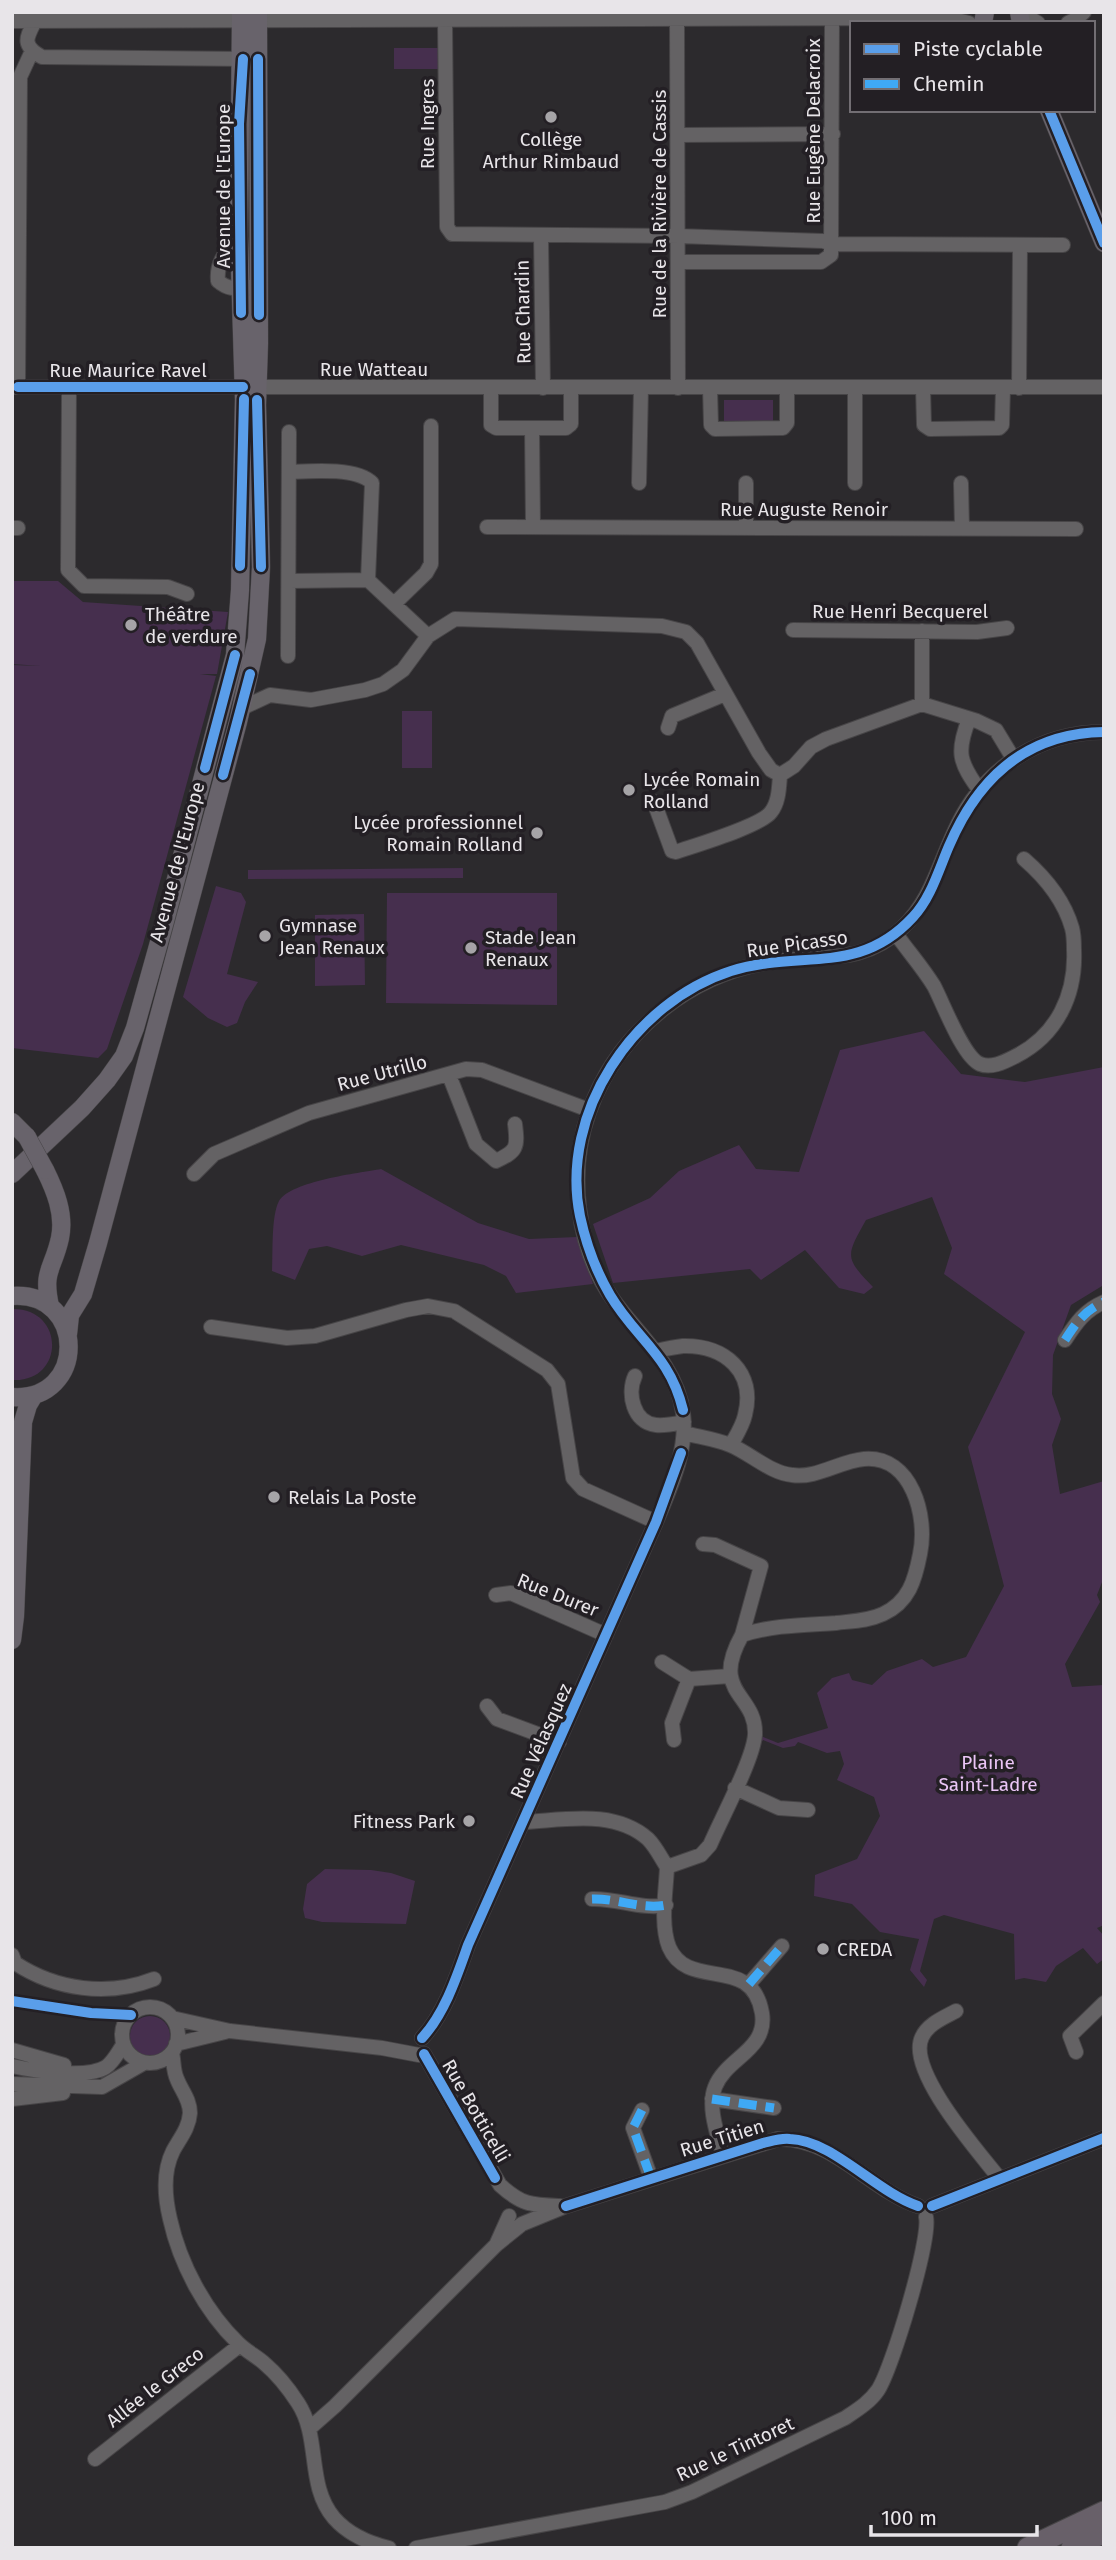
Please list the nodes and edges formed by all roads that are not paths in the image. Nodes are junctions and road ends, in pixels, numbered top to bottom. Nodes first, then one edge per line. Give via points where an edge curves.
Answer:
1 (970, 12) edge
2 (1019, 12) edge
3 (356, 16) edge
4 (484, 16) edge
5 (37, 17) edge
6 (250, 17) edge
7 (949, 18) junction
8 (677, 19) junction
9 (832, 19) junction
10 (445, 20) junction
11 (961, 21) edge
12 (1035, 21) edge
13 (12, 22) edge
14 (32, 51) junction
15 (250, 58) junction
16 (1050, 112) edge
17 (833, 134) junction
18 (678, 135) junction
19 (547, 235) junction
20 (678, 236) junction
21 (1104, 243) edge
22 (832, 244) junction
23 (1020, 244) junction
24 (1063, 244) dead end
25 (678, 262) junction
26 (250, 288) junction
27 (15, 387) edge
28 (69, 387) junction
29 (1104, 387) edge
30 (250, 388) junction
31 (491, 388) junction
32 (543, 388) junction
33 (571, 388) junction
34 (640, 388) junction
35 (678, 388) junction
36 (710, 388) junction
37 (787, 388) junction
38 (855, 388) junction
39 (923, 388) junction
40 (1003, 388) junction
41 (1019, 388) junction
42 (431, 426) dead end
43 (532, 428) junction
44 (289, 432) dead end
45 (289, 472) junction
46 (639, 483) dead end
47 (746, 483) dead end
48 (855, 483) dead end
49 (961, 483) dead end
50 (487, 527) dead end
51 (533, 527) junction
52 (746, 527) junction
53 (962, 528) junction
54 (1076, 529) dead end
55 (368, 580) junction
56 (289, 581) junction
57 (187, 594) dead end
58 (394, 604) junction
59 (1007, 628) dead end
60 (793, 630) dead end
61 (922, 631) junction
62 (428, 636) junction
63 (288, 656) dead end
64 (250, 674) junction
65 (725, 694) junction
66 (270, 695) junction
67 (922, 704) junction
68 (242, 708) junction
69 (969, 719) junction
70 (668, 728) dead end
71 (1104, 732) edge
72 (1013, 758) junction
73 (780, 775) junction
74 (980, 791) junction
75 (654, 802) dead end
76 (1024, 859) dead end
77 (895, 934) junction
78 (449, 1075) junction
79 (589, 1110) junction
80 (12, 1122) edge
81 (515, 1125) dead end
82 (12, 1174) edge
83 (194, 1174) dead end
84 (12, 1296) edge
85 (1104, 1302) edge
86 (50, 1306) junction
87 (211, 1326) dead end
88 (68, 1334) junction
89 (1065, 1340) dead end
90 (656, 1351) junction
91 (635, 1376) dead end
92 (34, 1395) junction
93 (12, 1397) edge
94 (684, 1428) junction
95 (731, 1445) junction
96 (656, 1522) junction
97 (703, 1544) dead end
98 (496, 1595) dead end
99 (606, 1635) junction
100 (742, 1635) junction
101 (12, 1640) edge
102 (662, 1662) dead end
103 (730, 1676) junction
104 (689, 1679) junction
105 (487, 1706) dead end
106 (674, 1740) dead end
107 (559, 1742) junction
108 (735, 1788) junction
109 (808, 1810) dead end
110 (524, 1822) junction
111 (667, 1867) junction
112 (592, 1899) dead end
113 (666, 1905) junction
114 (782, 1946) dead end
115 (12, 1955) edge
116 (153, 1979) dead end
117 (749, 1984) junction
118 (1104, 2003) edge
119 (956, 2011) dead end
120 (172, 2018) junction
121 (230, 2031) junction
122 (123, 2045) junction
123 (418, 2046) junction
124 (174, 2048) junction
125 (12, 2050) edge
126 (1076, 2052) dead end
127 (149, 2063) junction
128 (12, 2066) edge
129 (88, 2073) junction
130 (175, 2076) junction
131 (12, 2084) edge
132 (88, 2088) junction
133 (12, 2099) edge
134 (712, 2099) junction
135 (774, 2108) dead end
136 (642, 2110) dead end
137 (1104, 2138) edge
138 (723, 2155) junction
139 (651, 2178) junction
140 (999, 2178) junction
141 (925, 2209) junction
142 (519, 2213) junction
143 (240, 2345) junction
144 (310, 2428) junction
145 (95, 2459) dead end
146 (1104, 2512) edge
147 (1104, 2532) edge
148 (389, 2548) edge
149 (416, 2548) edge
150 (1028, 2548) edge
151 (1072, 2548) edge

1 - 7 street
2 - 12 street
3 - 6 street
3 - 10 street
4 - 8 street
4 - 10 street
5 - 6 street
5 - 13 street
5 - 14 street via 27,37
6 - 15 main road, Avenue de l'Europe
7 - 9 street
7 - 11 street
8 - 9 street
8 - 18 street, Rue de la Rivière de Cassis
9 - 17 street, Rue Eugène Delacroix
10 - 19 street, Rue Ingres via 447,227 452,234
14 - 15 street via 42,57
14 - 27 street via 20,77
15 - 26 main road, Avenue de l'Europe
15 - 26 main road, Avenue de l'Europe via 240,124 239,236
16 - 21 main road
17 - 18 street
17 - 22 street, Rue Eugène Delacroix
18 - 20 street, Rue de la Rivière de Cassis
19 - 20 street
19 - 32 street, Rue Chardin
20 - 22 street
20 - 25 street, Rue de la Rivière de Cassis
22 - 23 street
22 - 25 street via 831,255 821,262
23 - 24 street
23 - 41 street
25 - 35 street, Rue de la Rivière de Cassis
26 - 30 main road, Avenue de l'Europe
27 - 28 street, Rue Maurice Ravel
28 - 30 street, Rue Maurice Ravel
28 - 57 street via 68,570 84,586 168,587
29 - 41 street, Rue Watteau
30 - 31 street, Rue Watteau
30 - 64 main road, Avenue de l'Europe via 261,571
30 - 82 main road, Avenue de l'Europe via 235,655 135,1028 124,1056 107,1080
31 - 32 street, Rue Watteau
31 - 43 street via 491,425
32 - 33 street, Rue Watteau
33 - 34 street, Rue Watteau
33 - 43 street via 571,424
34 - 35 street, Rue Watteau
34 - 46 street
35 - 36 street, Rue Watteau
36 - 37 street, Rue Watteau
36 - 37 street via 715,429 783,428
37 - 38 street, Rue Watteau
38 - 39 street, Rue Watteau
38 - 48 street
39 - 40 street, Rue Watteau
39 - 40 street via 924,425 930,429 999,428
40 - 41 street, Rue Watteau
42 - 58 street via 431,564
43 - 51 street
44 - 45 street
45 - 55 street via 335,471 365,476 372,483
45 - 56 street
47 - 52 street
49 - 53 street
50 - 51 street, Rue Auguste Renoir
51 - 52 street, Rue Auguste Renoir
52 - 53 street, Rue Auguste Renoir
53 - 54 street, Rue Auguste Renoir
55 - 56 street
55 - 58 street
56 - 63 street
58 - 62 street
59 - 61 street, Rue Henri Becquerel
60 - 61 street, Rue Henri Becquerel
61 - 67 street
62 - 65 street via 465,618 674,627 697,643
62 - 66 street via 403,670 383,684 311,700
64 - 66 street
64 - 68 main road, Avenue de l'Europe
65 - 70 street via 672,716
65 - 73 street via 768,767
66 - 68 street
67 - 69 street
67 - 73 street via 827,739
68 - 88 main road, Avenue de l'Europe via 94,1256 83,1294 70,1315
69 - 72 street via 996,730
69 - 74 street via 960,754
71 - 72 street, Rue Picasso via 1080,732 1052,740
72 - 74 street, Rue Picasso
73 - 75 street via 777,801 767,817 676,852 670,848
74 - 77 street, Rue Picasso via 958,824 922,904
76 - 77 street via 1058,896 1073,930 1074,966 1068,1001 1044,1036 1024,1052 999,1064 980,1064 974,1059 933,985
77 - 79 street, Rue Picasso via 846,957 782,960 732,971 682,994 632,1039 607,1073
78 - 79 street, Rue Utrillo via 482,1070
78 - 81 street via 476,1144 496,1161 512,1153 518,1143
78 - 83 street, Rue Utrillo via 309,1113 214,1154
79 - 90 street, Rue Picasso via 577,1175 589,1249 611,1297
80 - 86 main road, bridge via 27,1137 45,1170 62,1220 46,1283
84 - 86 main road via 31,1297
85 - 89 street via 1079,1318
86 - 88 main road
87 - 96 street via 287,1338 315,1336 428,1306 454,1311 547,1370 558,1384 573,1478 583,1489
88 - 92 main road, Avenue de l'Europe via 65,1367 52,1385
90 - 94 street, Rue Picasso via 674,1382
90 - 95 street via 707,1348 727,1356 740,1370 747,1400 745,1417
91 - 94 street via 631,1395 638,1415 653,1425
92 - 93 main road
92 - 101 main road via 23,1422
94 - 95 street
94 - 96 street, Rue Vélasquez via 677,1467
95 - 100 street via 790,1475 864,1459 895,1467 915,1494 922,1546 916,1576 902,1602 880,1616
96 - 99 street, Rue Vélasquez
97 - 100 street via 761,1566
98 - 99 street, Rue Durer via 511,1592
99 - 107 street, Rue Vélasquez
100 - 103 street
102 - 104 street
103 - 104 street
103 - 108 street via 755,1729 752,1749
104 - 106 street via 672,1723
105 - 107 street via 497,1719
107 - 110 street, Rue Vélasquez
108 - 109 street via 779,1808
108 - 111 street via 710,1845 701,1855
110 - 111 street via 582,1819 623,1824 650,1842
110 - 123 street, Rue Vélasquez via 456,1979
111 - 113 street
112 - 113 street via 653,1908
113 - 117 street via 667,1938 676,1958 687,1968 736,1977
114 - 117 street
115 - 116 street via 15,1963 31,1974 53,1983 122,1989
117 - 134 street via 758,1999 762,2026 751,2050 723,2074
118 - 126 street via 1070,2036
119 - 140 street via 927,2028 920,2040 921,2060 940,2100
120 - 121 street
120 - 122 street via 157,2008 136,2011 125,2022
120 - 124 street via 177,2030
121 - 123 street via 382,2048
121 - 124 street
122 - 127 street via 131,2056
122 - 129 street via 106,2067
123 - 142 street, Rue Botticelli
124 - 127 street
124 - 130 street
125 - 129 street
127 - 130 street
127 - 132 street via 107,2085
128 - 129 street
130 - 143 street via 190,2113 168,2166 169,2217 185,2265 216,2317
131 - 132 street
132 - 133 street
134 - 135 street
134 - 138 street
136 - 139 street via 633,2128
137 - 140 street
138 - 139 street, Rue Titien
138 - 141 street, Rue Titien via 792,2138 832,2154 887,2192
139 - 142 street, Rue Titien via 566,2206
140 - 141 street
141 - 149 street, Rue le Tintoret via 924,2245 890,2369 862,2407 665,2502
142 - 144 street, Rue Titien via 496,2245
143 - 144 street via 278,2377
143 - 145 street, Allée le Greco
144 - 148 street via 326,2507 353,2535
146 - 150 highway
147 - 151 highway

